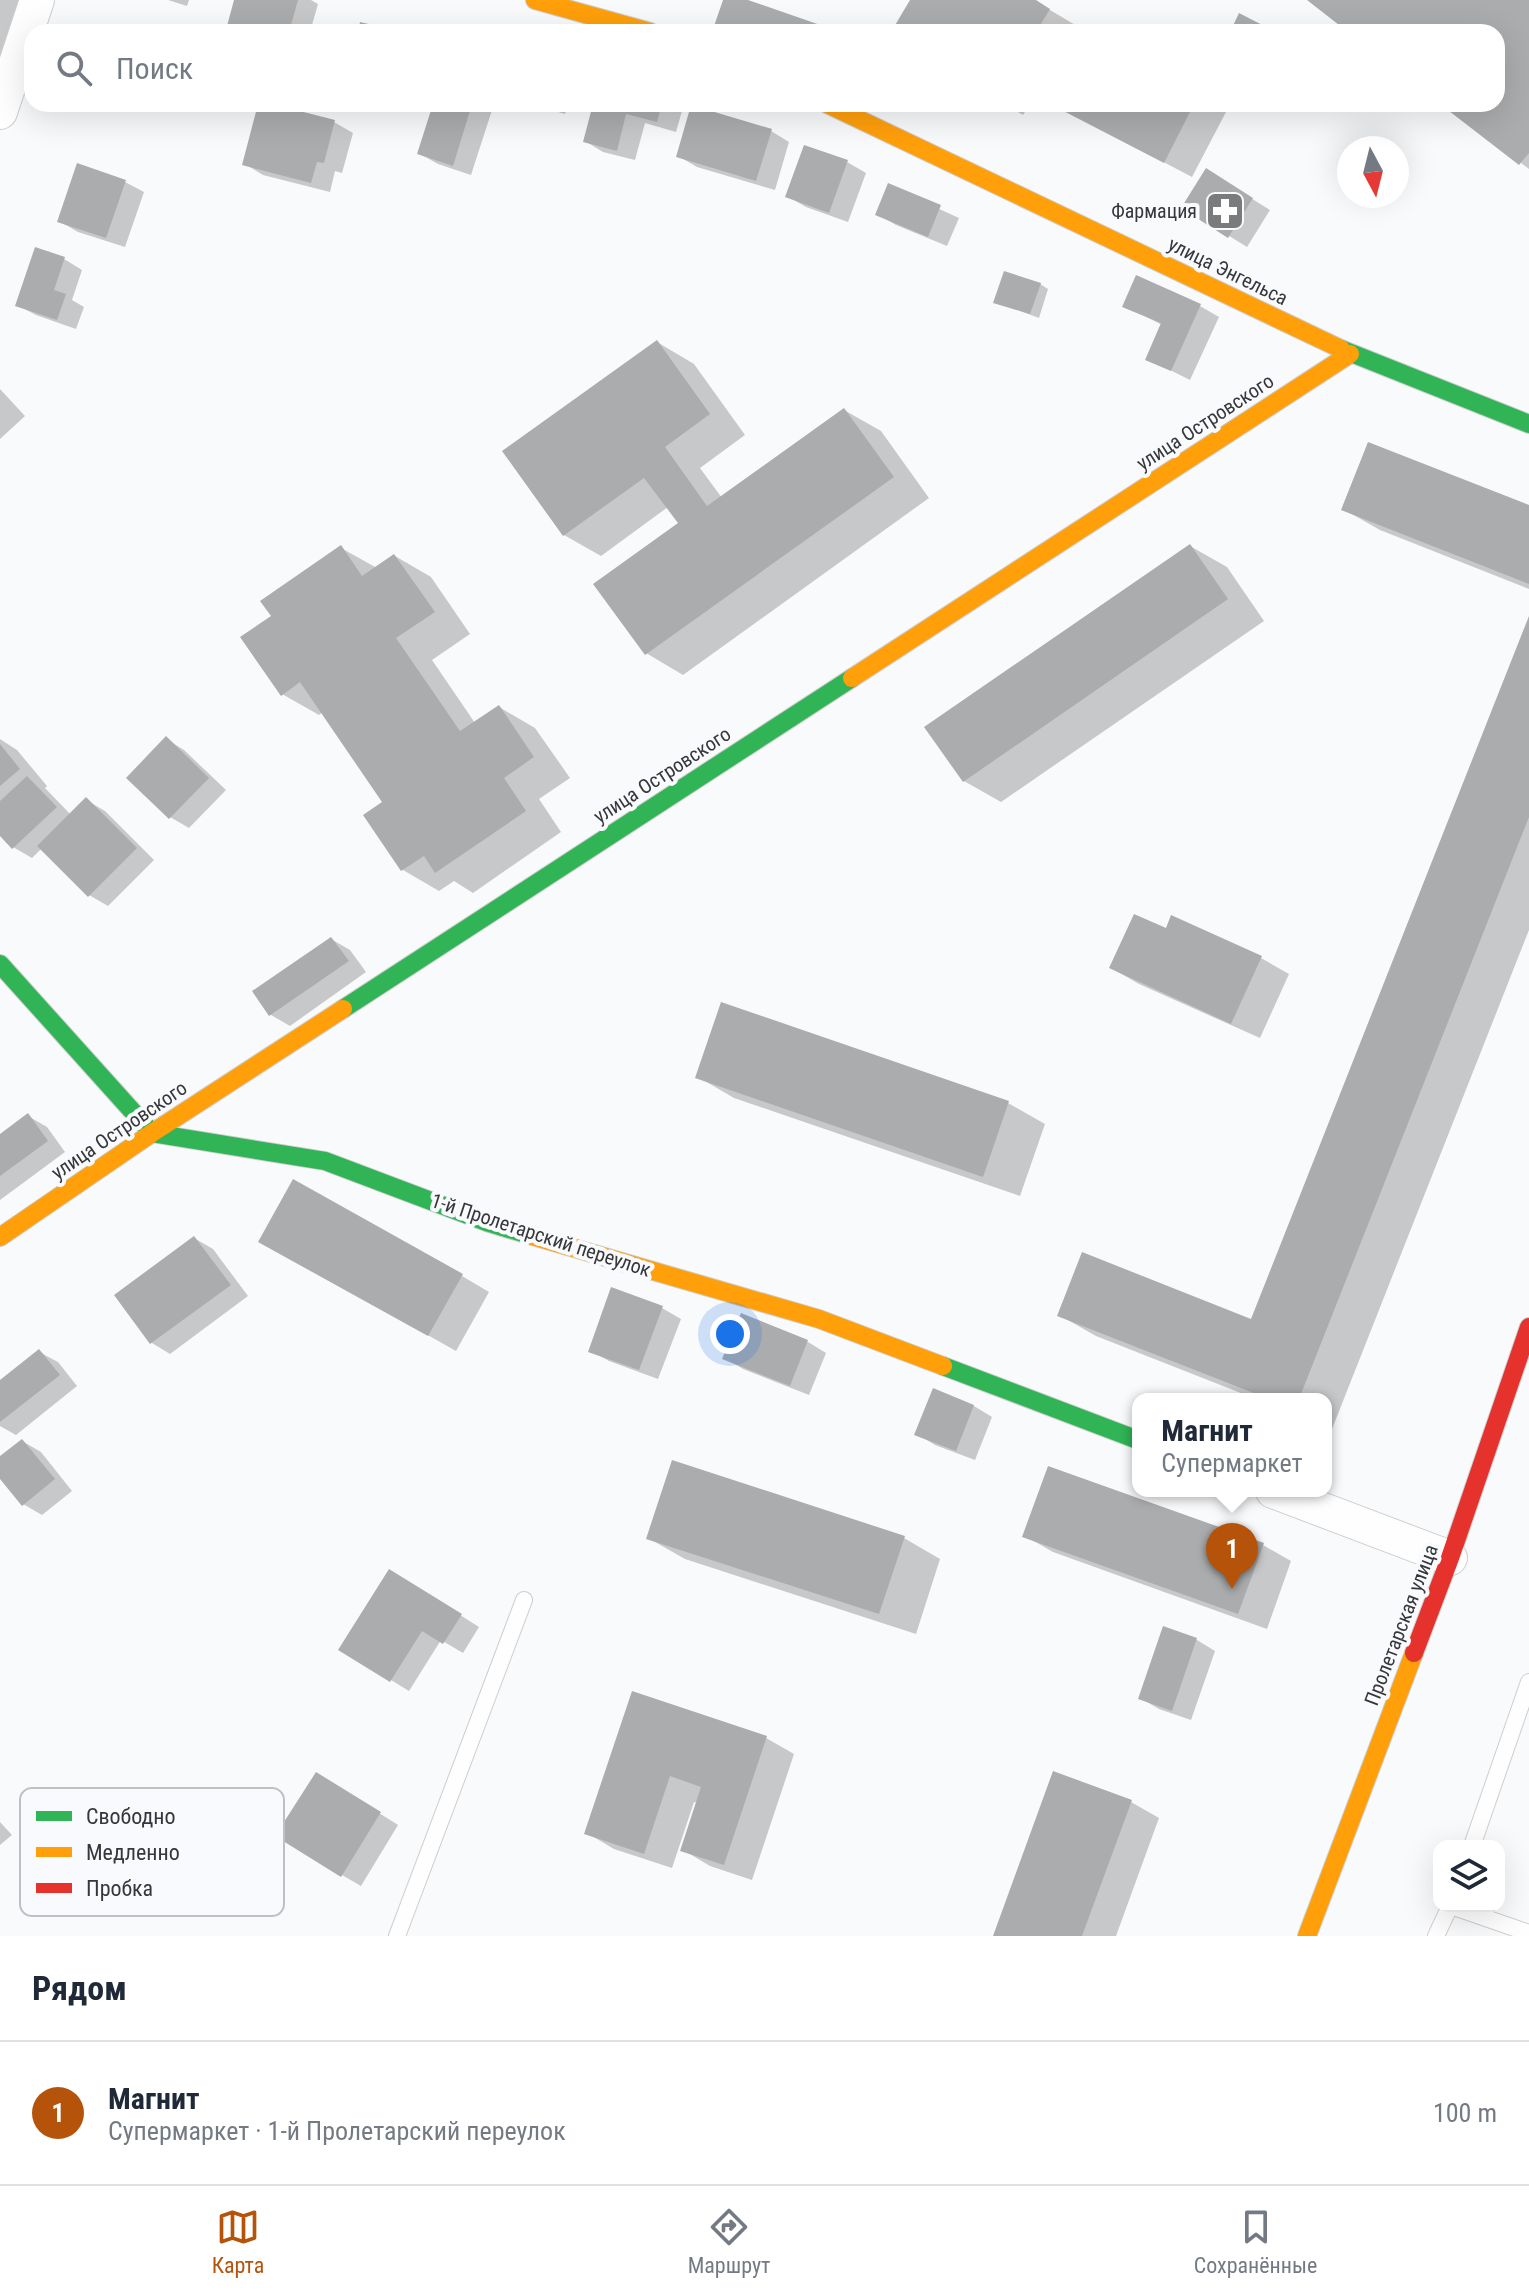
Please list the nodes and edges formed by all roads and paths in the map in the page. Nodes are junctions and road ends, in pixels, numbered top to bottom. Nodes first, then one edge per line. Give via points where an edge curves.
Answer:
1 (37, 0) edge
2 (535, 0) edge
3 (29, 24) edge
4 (621, 24) edge
5 (24, 39) edge
6 (0, 112) edge
7 (844, 112) edge
8 (1350, 354) junction
9 (1529, 424) edge
10 (0, 964) edge
11 (152, 1133) junction
12 (0, 1237) edge
13 (1529, 1327) edge
14 (1132, 1438) edge
15 (1289, 1497) edge
16 (1450, 1558) junction
17 (524, 1600) dead end
18 (1529, 1686) edge
19 (1474, 1840) edge
20 (1448, 1912) edge
21 (1468, 1912) edge
22 (1529, 1933) edge
23 (397, 1936) edge
24 (1307, 1936) edge
25 (1436, 1936) edge

1 - 3 street
2 - 4 street
5 - 6 street
7 - 8 street, улица Энгельса
8 - 9 street, улица Энгельса
8 - 11 street, улица Островского
10 - 11 street
11 - 12 street, улица Островского
11 - 14 street, 1-й Пролетарский переулок via 325,1161 489,1223 819,1319
13 - 16 street, Пролетарская улица
15 - 16 street
16 - 24 street, Пролетарская улица
17 - 23 lane
18 - 19 lane
20 - 25 lane
21 - 22 lane

